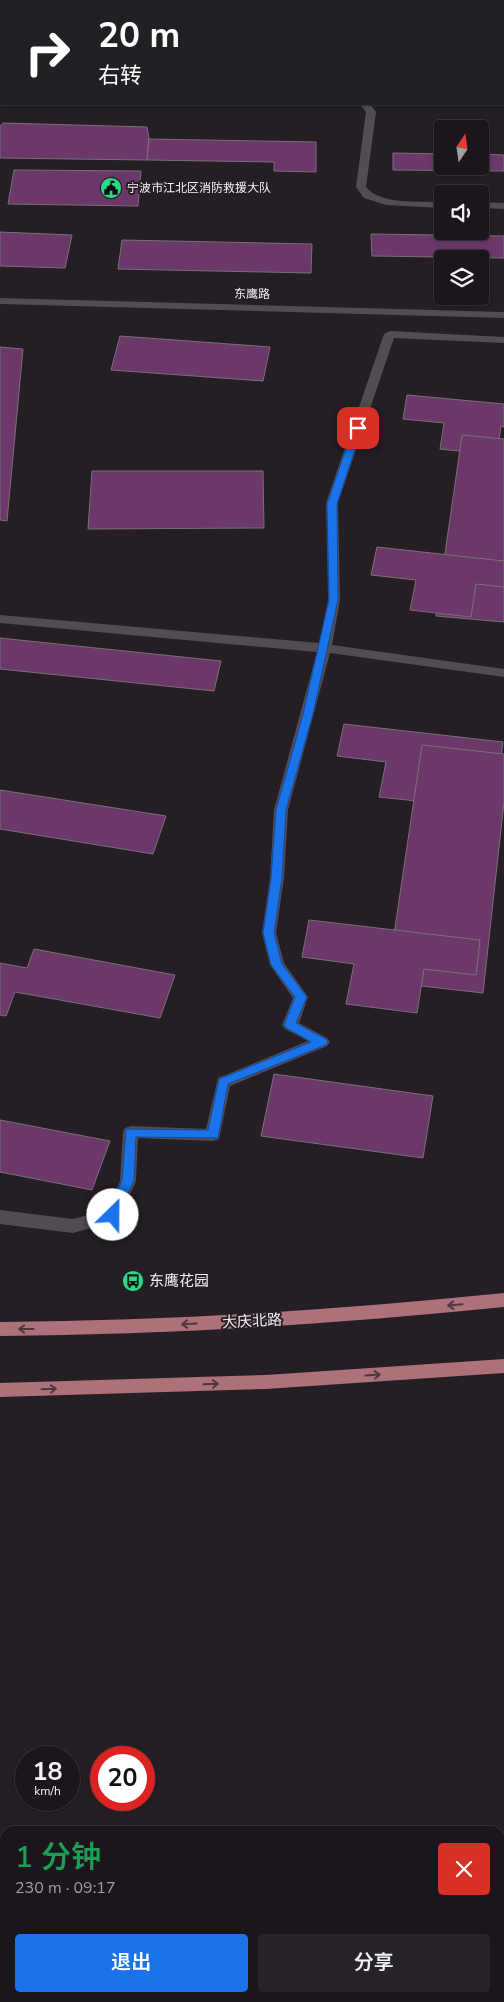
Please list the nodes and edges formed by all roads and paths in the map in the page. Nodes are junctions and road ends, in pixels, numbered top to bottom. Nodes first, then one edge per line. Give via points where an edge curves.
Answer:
1 (366, 105) edge
2 (434, 205) edge
3 (489, 205) edge
4 (504, 206) edge
5 (0, 302) edge
6 (504, 314) edge
7 (504, 340) edge
8 (0, 619) edge
9 (324, 648) junction
10 (504, 673) edge
11 (0, 1217) edge
12 (504, 1300) edge
13 (0, 1329) edge
14 (504, 1366) edge
15 (0, 1390) edge

1 - 2 street via 370,112 361,187 368,196 386,202
3 - 4 street
5 - 6 street, 东鹰路
7 - 9 street via 390,334 332,504 334,600
8 - 9 street
9 - 10 street
9 - 11 street via 281,810 269,933 277,965 301,997 290,1025 322,1042 223,1082 213,1135 131,1132 128,1180 113,1215 73,1226
12 -> 13 main road, 大庆北路 via 272,1320 85,1329
15 -> 14 main road via 266,1382

